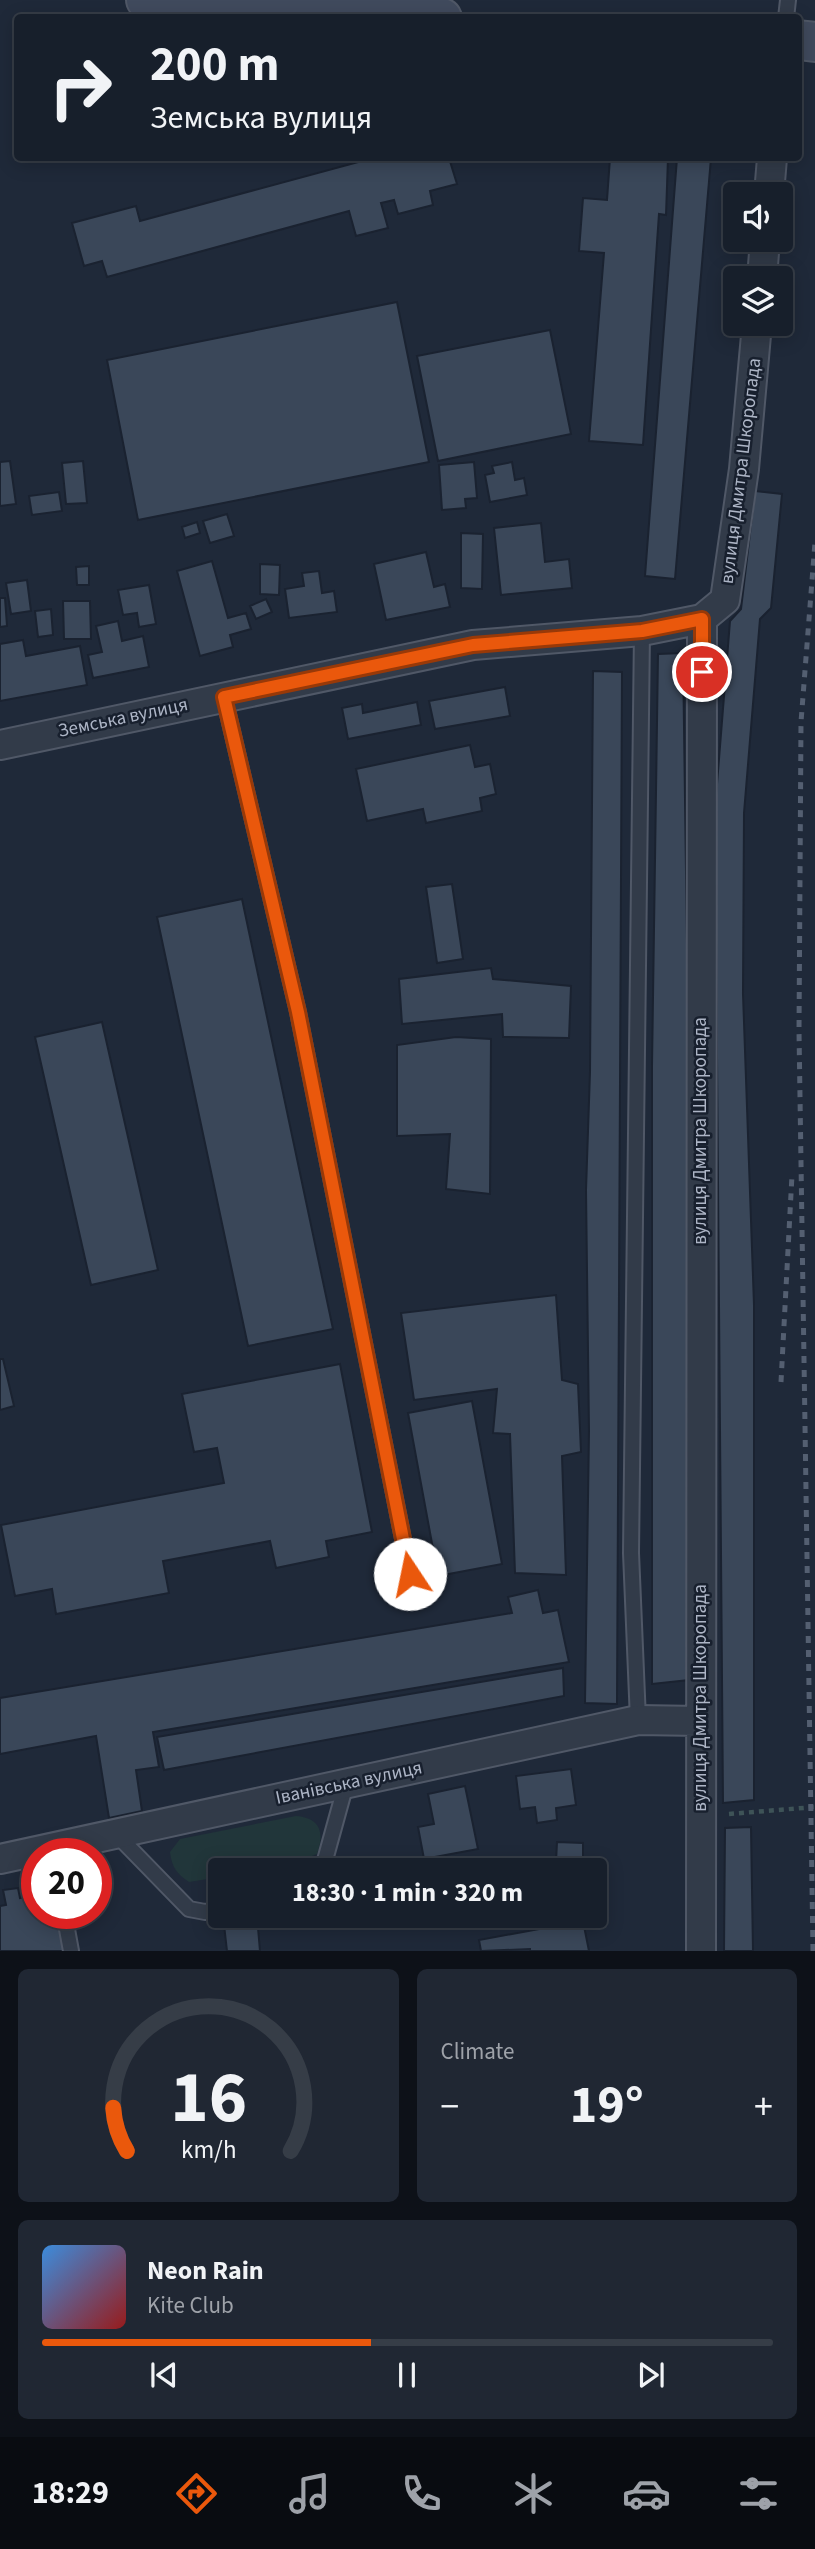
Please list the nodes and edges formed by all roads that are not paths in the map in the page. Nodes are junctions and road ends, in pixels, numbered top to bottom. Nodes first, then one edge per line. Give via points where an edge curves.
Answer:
1 (146, 0) edge
2 (376, 14) edge
3 (772, 161) edge
4 (770, 182) edge
5 (756, 336) edge
6 (702, 619) junction
7 (642, 631) junction
8 (224, 697) junction
9 (0, 745) edge
10 (410, 1574) dead end
11 (638, 1720) junction
12 (700, 1721) junction
13 (346, 1784) junction
14 (116, 1834) junction
15 (100, 1838) edge
16 (21, 1855) edge
17 (326, 1858) edge
18 (0, 1859) edge
19 (208, 1912) edge
20 (67, 1929) edge
21 (71, 1951) edge
22 (701, 1951) edge

1 - 2 main road
3 - 4 street
5 - 6 street, вулиця Дмитра Шкоропада via 744,469 725,600
6 - 7 street, Земська вулиця
6 - 12 street, вулиця Дмитра Шкоропада
7 - 8 street, Земська вулиця via 473,645
7 - 11 lane via 631,1553
8 - 9 street, Земська вулиця
8 - 10 lane via 300,1025
11 - 12 street, Іванівська вулиця
11 - 13 street, Іванівська вулиця
12 - 22 street, вулиця Дмитра Шкоропада
13 - 14 street, Іванівська вулиця
13 - 17 lane
14 - 15 street, Іванівська вулиця
14 - 19 lane via 189,1909
16 - 18 street, Іванівська вулиця
20 - 21 lane

